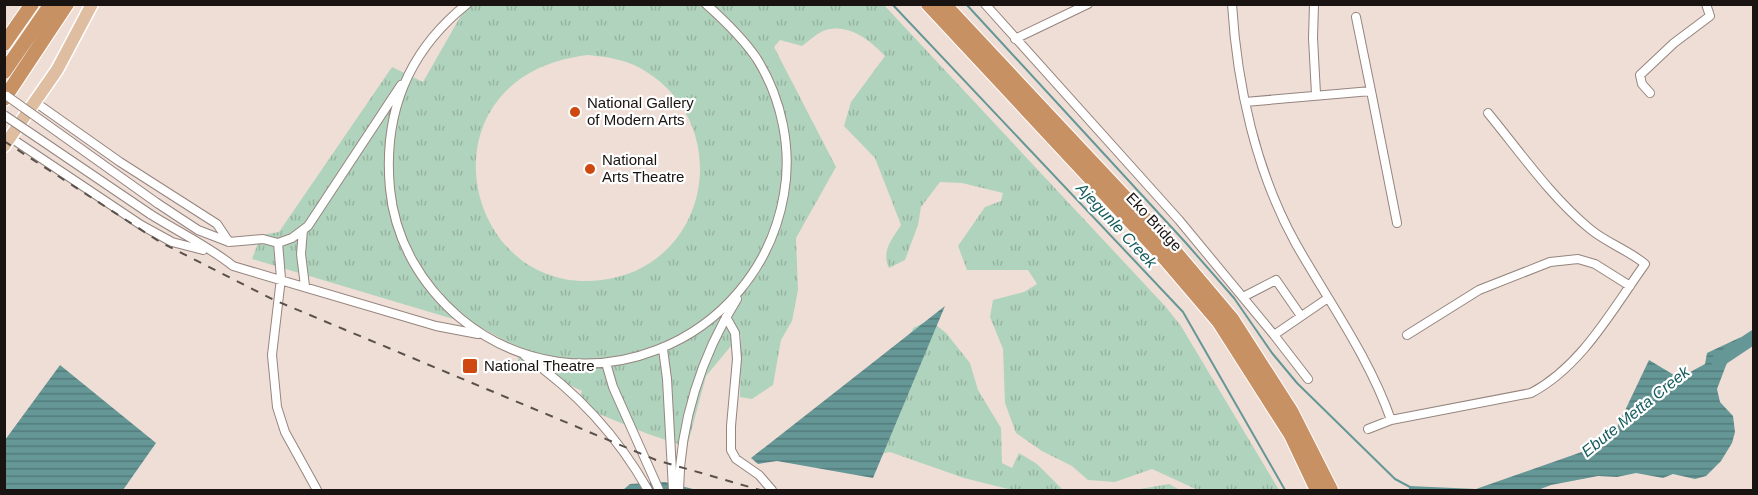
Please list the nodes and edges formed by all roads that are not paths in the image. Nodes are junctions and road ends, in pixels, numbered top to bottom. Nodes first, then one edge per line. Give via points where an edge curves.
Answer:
1 (32, 4) edge
2 (51, 4) edge
3 (67, 4) edge
4 (92, 4) edge
5 (456, 4) edge
6 (467, 4) edge
7 (706, 4) edge
8 (928, 4) edge
9 (944, 4) edge
10 (984, 4) edge
11 (1088, 4) edge
12 (1232, 4) edge
13 (1314, 4) edge
14 (1706, 4) edge
15 (1356, 17) dead end
16 (447, 21) junction
17 (1015, 39) junction
18 (4, 44) edge
19 (4, 72) edge
20 (404, 82) junction
21 (1371, 91) junction
22 (1650, 93) dead end
23 (1316, 94) junction
24 (5, 97) edge
25 (35, 102) junction
26 (1245, 102) junction
27 (1488, 113) dead end
28 (4, 115) edge
29 (8, 142) edge
30 (1397, 224) dead end
31 (303, 230) junction
32 (229, 242) junction
33 (278, 243) junction
34 (219, 254) junction
35 (281, 278) junction
36 (305, 286) junction
37 (1630, 286) junction
38 (745, 287) junction
39 (1243, 297) junction
40 (1328, 298) junction
41 (1301, 316) junction
42 (726, 317) junction
43 (480, 334) junction
44 (1274, 335) junction
45 (1407, 335) dead end
46 (663, 349) junction
47 (519, 351) junction
48 (606, 363) junction
49 (1308, 379) dead end
50 (1391, 420) junction
51 (1368, 429) dead end
52 (675, 467) junction
53 (317, 490) edge
54 (648, 490) edge
55 (659, 490) edge
56 (673, 490) edge
57 (679, 490) edge
58 (772, 490) edge
59 (1317, 490) edge
60 (1331, 490) edge

1 - 18 highway
2 - 19 highway
3 - 24 highway
4 - 25 main road
5 - 16 street
6 - 16 street
7 - 38 street via 734,29 757,59 769,82 784,130 787,176 780,219 766,254
8 - 59 highway, Eko Bridge via 1153,245 1219,322 1291,435
9 - 60 highway, Eko Bridge via 1166,241 1232,319 1291,411
10 - 17 street
11 - 17 street
12 - 26 street
13 - 23 street
14 - 22 street via 1710,16 1640,75
15 - 21 street
16 - 20 street via 428,42
17 - 39 street via 1179,220
20 - 31 street
20 - 43 street via 390,146 393,215 413,263 445,304
21 - 23 street
21 - 30 street
23 - 26 street
24 - 32 street, bridge via 198,230
25 - 29 main road
25 - 32 street via 217,224
26 - 40 street via 1283,217
27 - 37 street via 1516,150 1580,219 1605,240 1645,264
28 - 34 street, bridge via 150,214
29 - 34 street via 172,242
31 - 33 street
31 - 36 street
32 - 33 street via 262,239
33 - 35 street
34 - 35 street via 233,266
35 - 36 street
35 - 53 street via 272,355 277,407 285,432
36 - 43 street via 436,326
37 - 45 street via 1595,264 1578,259 1550,262 1479,290
37 - 50 street via 1587,346 1541,388
38 - 42 street
38 - 46 street via 708,323
39 - 41 street via 1276,280
39 - 44 street
40 - 41 street
40 - 50 street via 1378,383
41 - 44 street
42 - 52 street via 704,364
42 - 58 street via 735,333 737,359 731,450
43 - 47 street
44 - 49 street
46 - 48 street
46 - 52 street
47 - 48 street via 567,362
47 - 54 street via 557,378 624,450
48 - 55 street
50 - 51 street
52 - 56 street
52 - 57 street

